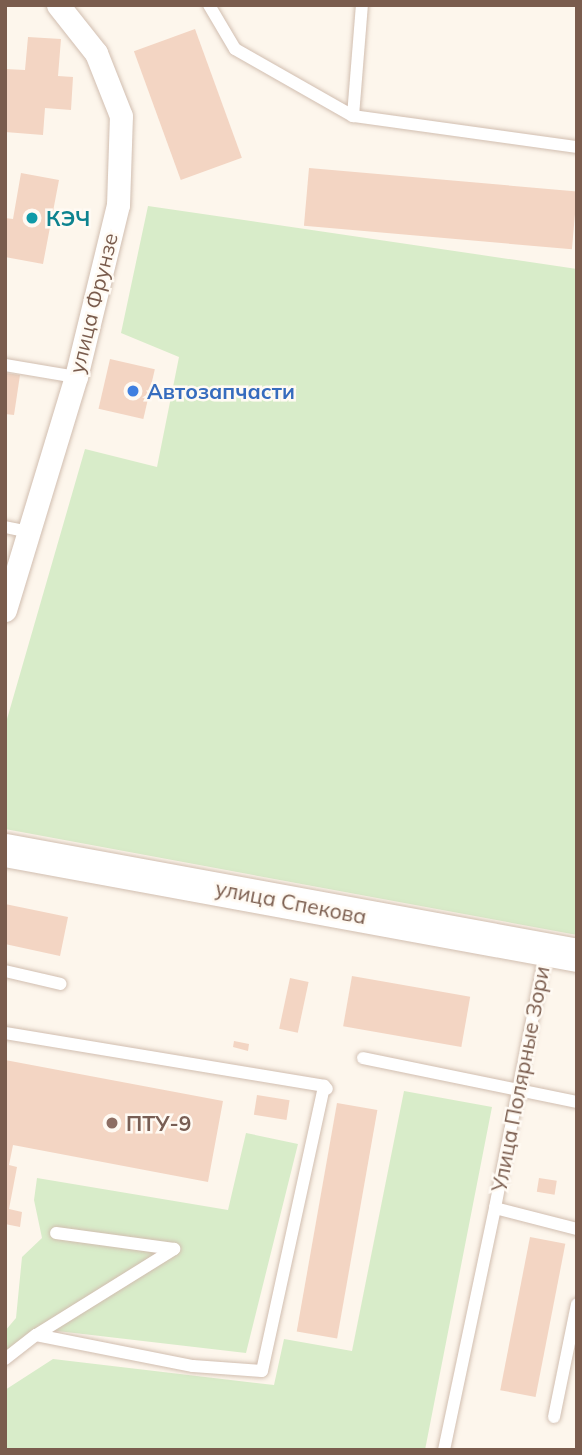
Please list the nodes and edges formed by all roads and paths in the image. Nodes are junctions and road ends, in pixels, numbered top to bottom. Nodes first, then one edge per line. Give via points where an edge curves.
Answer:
1 (58, 5) edge
2 (209, 5) edge
3 (362, 5) edge
4 (353, 116) junction
5 (577, 147) edge
6 (5, 365) edge
7 (76, 377) junction
8 (5, 527) edge
9 (28, 532) junction
10 (5, 610) edge
11 (5, 850) edge
12 (561, 952) edge
13 (5, 971) edge
14 (61, 984) dead end
15 (5, 1032) edge
16 (363, 1058) dead end
17 (519, 1089) junction
18 (577, 1102) edge
19 (495, 1208) junction
20 (577, 1229) edge
21 (56, 1233) dead end
22 (577, 1304) edge
23 (36, 1335) junction
24 (5, 1359) edge
25 (554, 1417) dead end
26 (444, 1450) edge

1 - 7 street, улица Фрунзе via 96,53 121,116 118,205
2 - 4 lane via 235,49
3 - 4 lane
4 - 5 lane
6 - 7 lane
7 - 9 street, улица Фрунзе
8 - 9 lane
9 - 10 street, улица Фрунзе
11 - 12 main road, улица Спекова
12 - 17 lane, Улица Полярные Зори
13 - 14 lane
15 - 23 lane via 325,1087 262,1371 193,1366
16 - 17 lane
17 - 18 lane
17 - 19 lane, Улица Полярные Зори
19 - 20 lane, Улица Полярные Зори
19 - 26 lane, Улица Полярные Зори
21 - 23 lane via 174,1249
22 - 25 lane
23 - 24 lane

